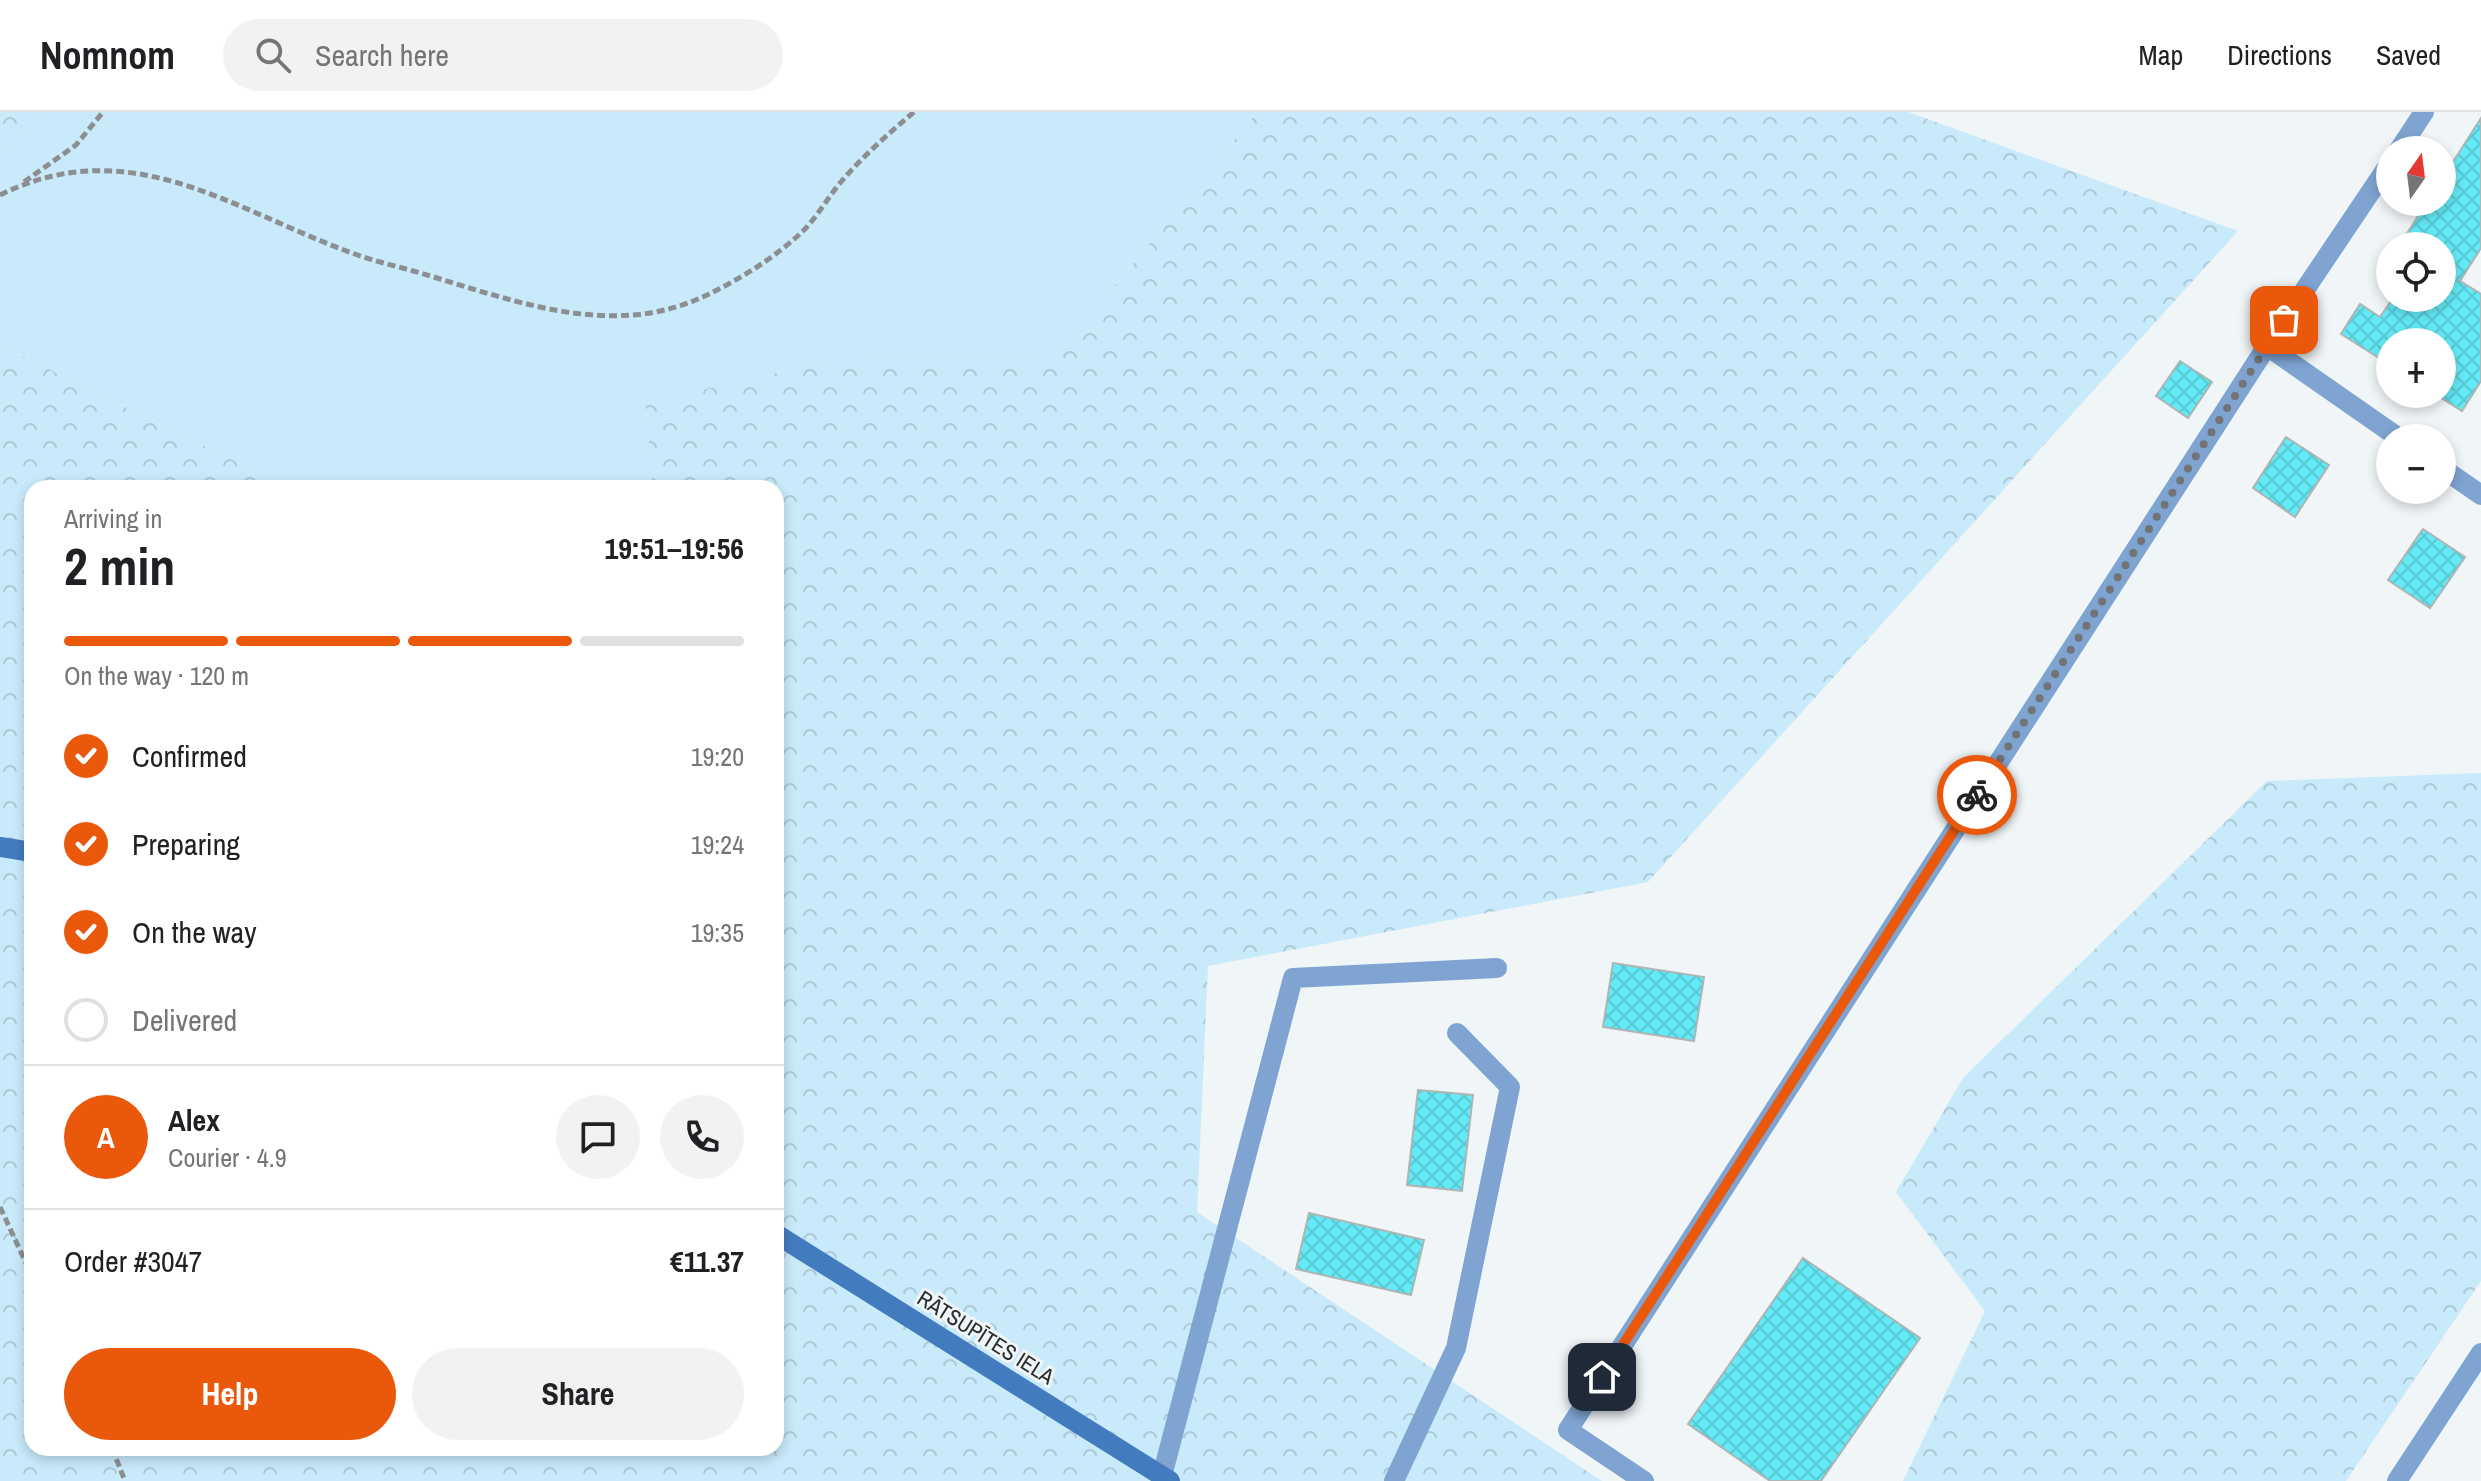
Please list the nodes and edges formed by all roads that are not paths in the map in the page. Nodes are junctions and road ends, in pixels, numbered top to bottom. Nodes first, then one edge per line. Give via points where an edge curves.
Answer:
1 (2424, 112) edge
2 (2408, 136) edge
3 (2376, 184) edge
4 (2267, 346) junction
5 (2379, 424) edge
6 (2456, 478) edge
7 (2481, 495) edge
8 (0, 847) edge
9 (24, 851) edge
10 (1497, 968) dead end
11 (1457, 1033) dead end
12 (784, 1239) edge
13 (2481, 1353) edge
14 (1166, 1478) edge
15 (1394, 1481) edge
16 (1644, 1481) edge
17 (2397, 1481) edge

1 - 2 lane
3 - 4 lane
4 - 5 lane
4 - 16 lane via 1568,1430
6 - 7 lane
8 - 9 street
10 - 14 lane via 1293,978
11 - 15 lane via 1510,1087 1456,1348
12 - 14 street, RĀTSUPĪTES IELA
13 - 17 lane

